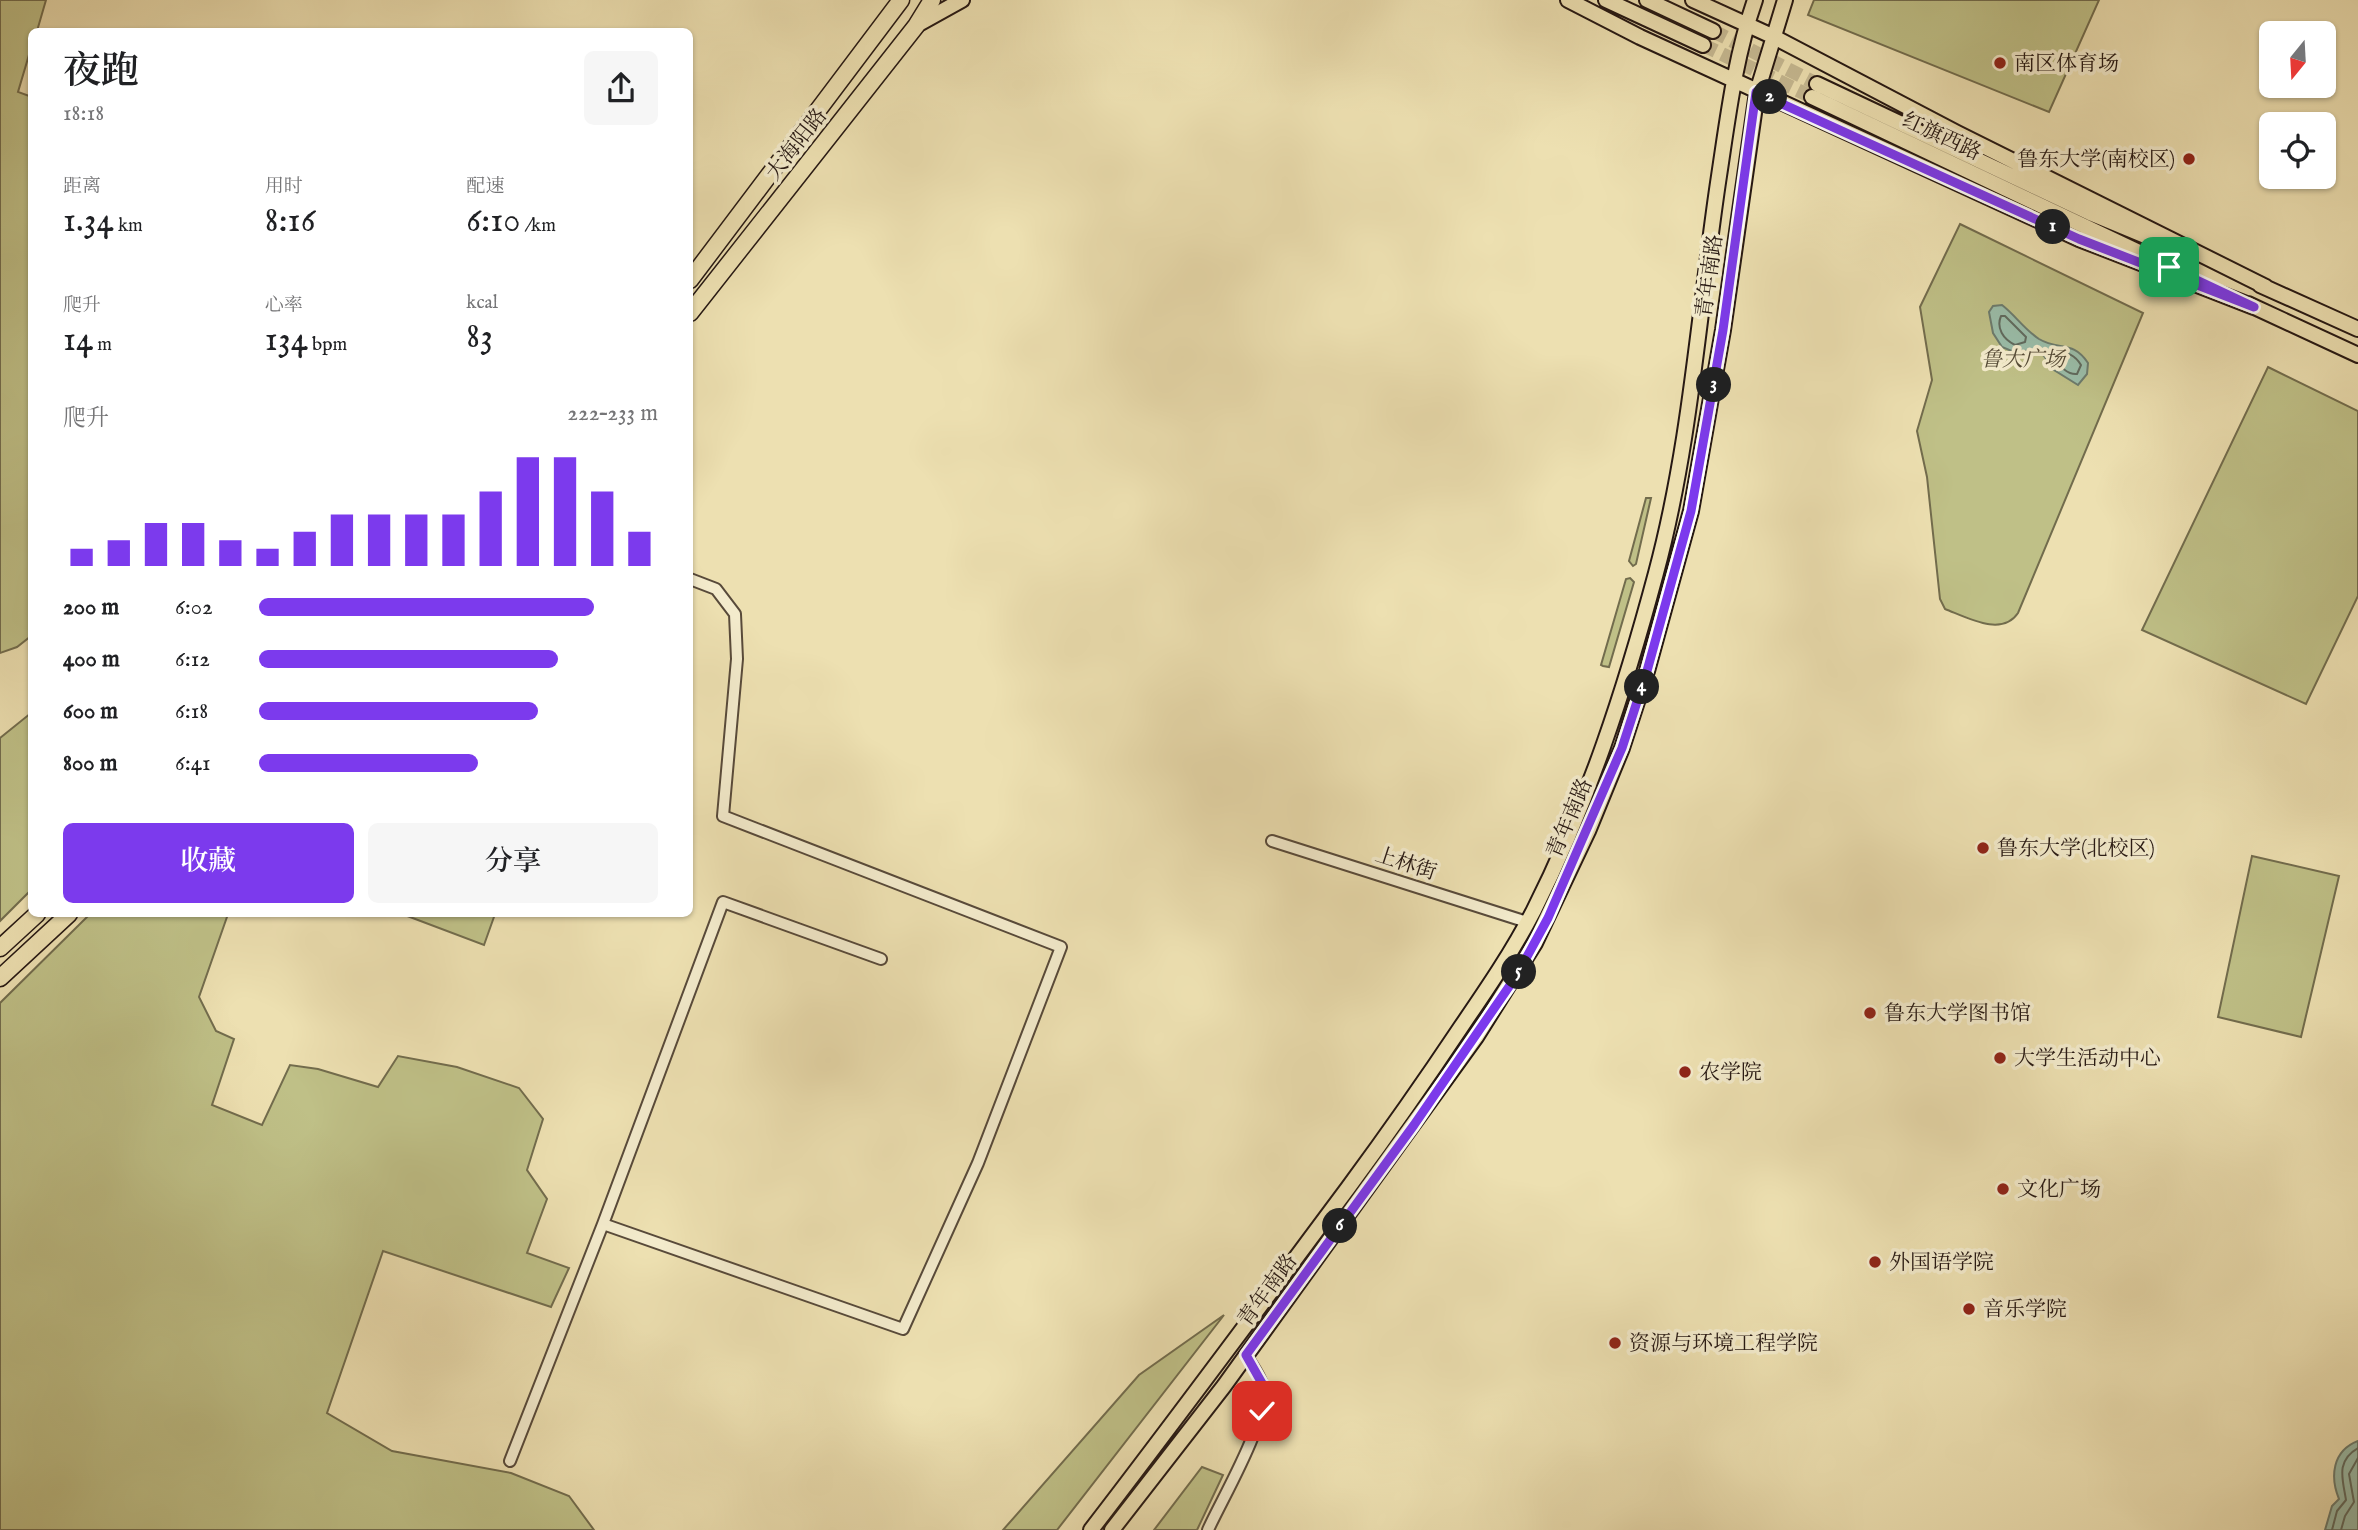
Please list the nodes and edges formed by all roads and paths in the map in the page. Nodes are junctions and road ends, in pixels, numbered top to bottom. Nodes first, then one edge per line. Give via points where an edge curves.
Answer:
1 (901, 0) edge
2 (932, 0) edge
3 (962, 0) edge
4 (1568, 0) edge
5 (1606, 0) edge
6 (1647, 0) edge
7 (1693, 0) edge
8 (1755, 0) edge
9 (1785, 0) edge
10 (1746, 24) junction
11 (916, 26) junction
12 (1713, 31) tunnel mouth
13 (1772, 36) junction
14 (1703, 45) tunnel mouth
15 (1734, 79) junction
16 (1756, 92) junction
17 (693, 276) edge
18 (2266, 288) junction
19 (2254, 307) junction
20 (693, 309) edge
21 (2358, 329) edge
22 (2358, 355) edge
23 (693, 580) edge
24 (1272, 841) dead end
25 (34, 917) edge
26 (66, 917) edge
27 (1527, 922) junction
28 (0, 948) edge
29 (881, 960) dead end
30 (0, 978) edge
31 (603, 1224) junction
32 (1246, 1355) junction
33 (510, 1461) dead end
34 (1091, 1530) edge
35 (1112, 1530) edge
36 (1208, 1530) edge

1 - 17 highway, 大海阳路
2 - 11 highway, 大海阳路
3 - 11 main road
4 - 15 main road
5 - 14 main road
6 - 12 main road
7 - 10 main road
8 - 10 main road, 青年南路
9 - 13 main road, 青年南路
10 - 13 main road
10 - 15 main road, 青年南路
11 - 20 highway, 大海阳路
13 - 16 main road, 青年南路
13 - 18 main road
15 - 16 main road
15 - 27 main road, 青年南路 via 1684,447 1660,558 1606,742
16 - 19 main road via 2079,239
16 - 32 main road, 青年南路 via 1723,330 1691,511 1622,748 1554,905 1517,975
18 - 19 main road, 红旗西路 via 1814,91
18 - 21 main road, 红旗西路
19 - 22 main road, 红旗西路
23 - 31 street via 716,589 735,614 737,659 723,816 1061,947 978,1163 902,1329
24 - 27 street, 上林街
25 - 28 highway
26 - 30 highway
27 - 34 main road, 青年南路 via 1402,1116
29 - 31 street via 723,902
31 - 33 street
32 - 35 main road, 青年南路
32 - 36 street via 1263,1385 1262,1411

